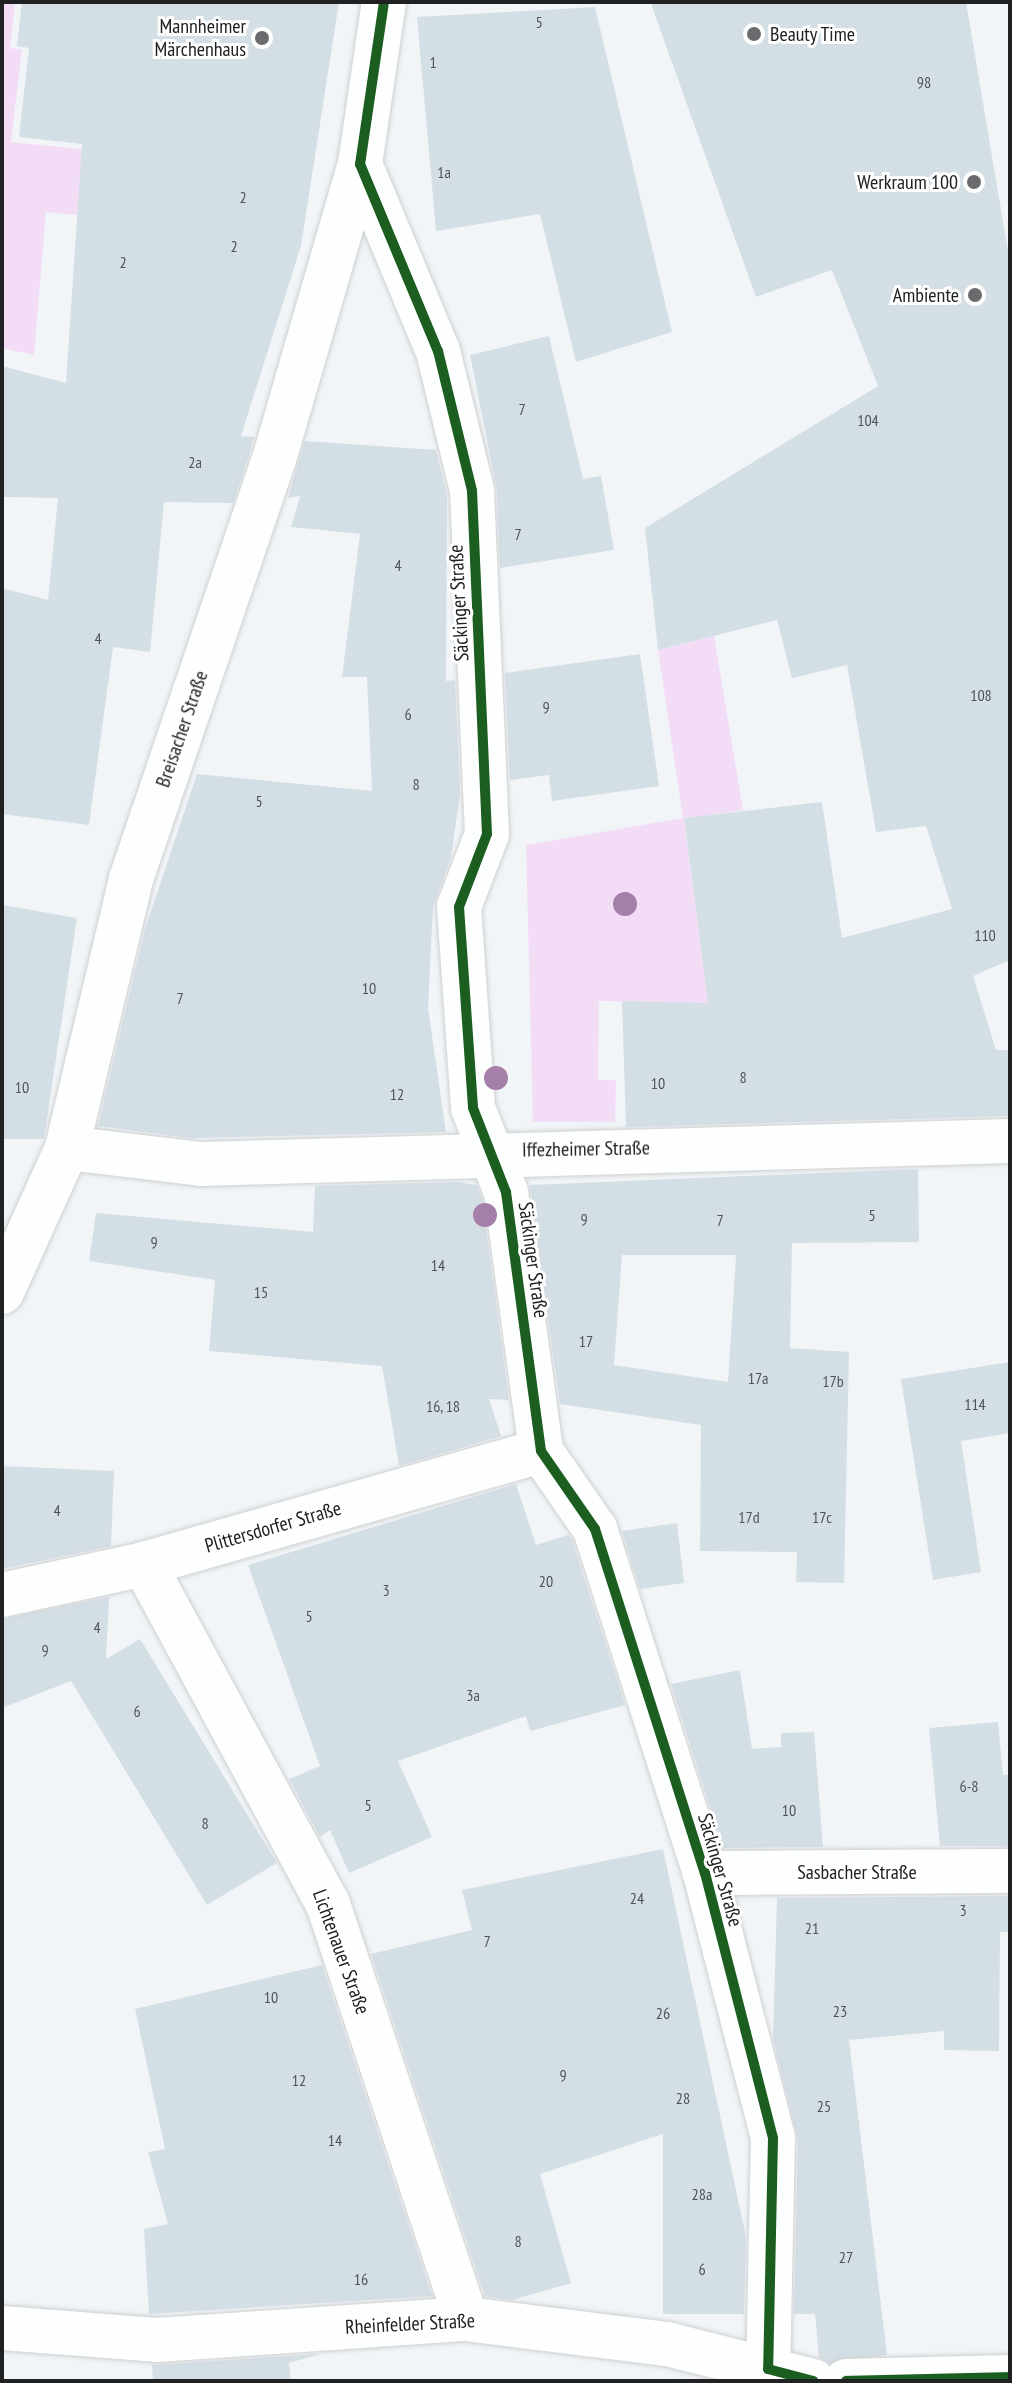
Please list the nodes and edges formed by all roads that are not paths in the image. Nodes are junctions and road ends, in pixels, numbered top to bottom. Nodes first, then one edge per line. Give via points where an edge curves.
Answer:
1 (384, 2) edge
2 (360, 164) junction
3 (1010, 1141) edge
4 (67, 1148) junction
5 (489, 1151) junction
6 (2, 1292) edge
7 (541, 1451) junction
8 (144, 1564) junction
9 (2, 1595) edge
10 (1010, 1871) edge
11 (705, 1873) junction
12 (466, 2319) junction
13 (2, 2328) edge
14 (768, 2369) junction
15 (1010, 2377) edge
16 (813, 2381) edge
17 (846, 2381) edge

1 - 2 street
2 - 4 street, Breisacher Straße via 273,463 131,879
2 - 5 street, Säckinger Straße via 438,351 472,491 487,834 459,907 473,1108
3 - 5 street, Iffezheimer Straße
4 - 5 street, Iffezheimer Straße via 201,1164
4 - 6 street, Breisacher Straße
5 - 7 street, Säckinger Straße via 506,1192
7 - 8 street, Plittersdorfer Straße
7 - 11 street, Säckinger Straße via 595,1529
8 - 9 street, Plittersdorfer Straße
8 - 12 street, Lichtenauer Straße via 328,1904
10 - 11 street, Sasbacher Straße
11 - 14 street, Säckinger Straße via 773,2138
12 - 13 street, Rheinfelder Straße via 157,2340
12 - 14 street, Rheinfelder Straße via 667,2344
14 - 16 street, Rheinfelder Straße
15 - 17 street

